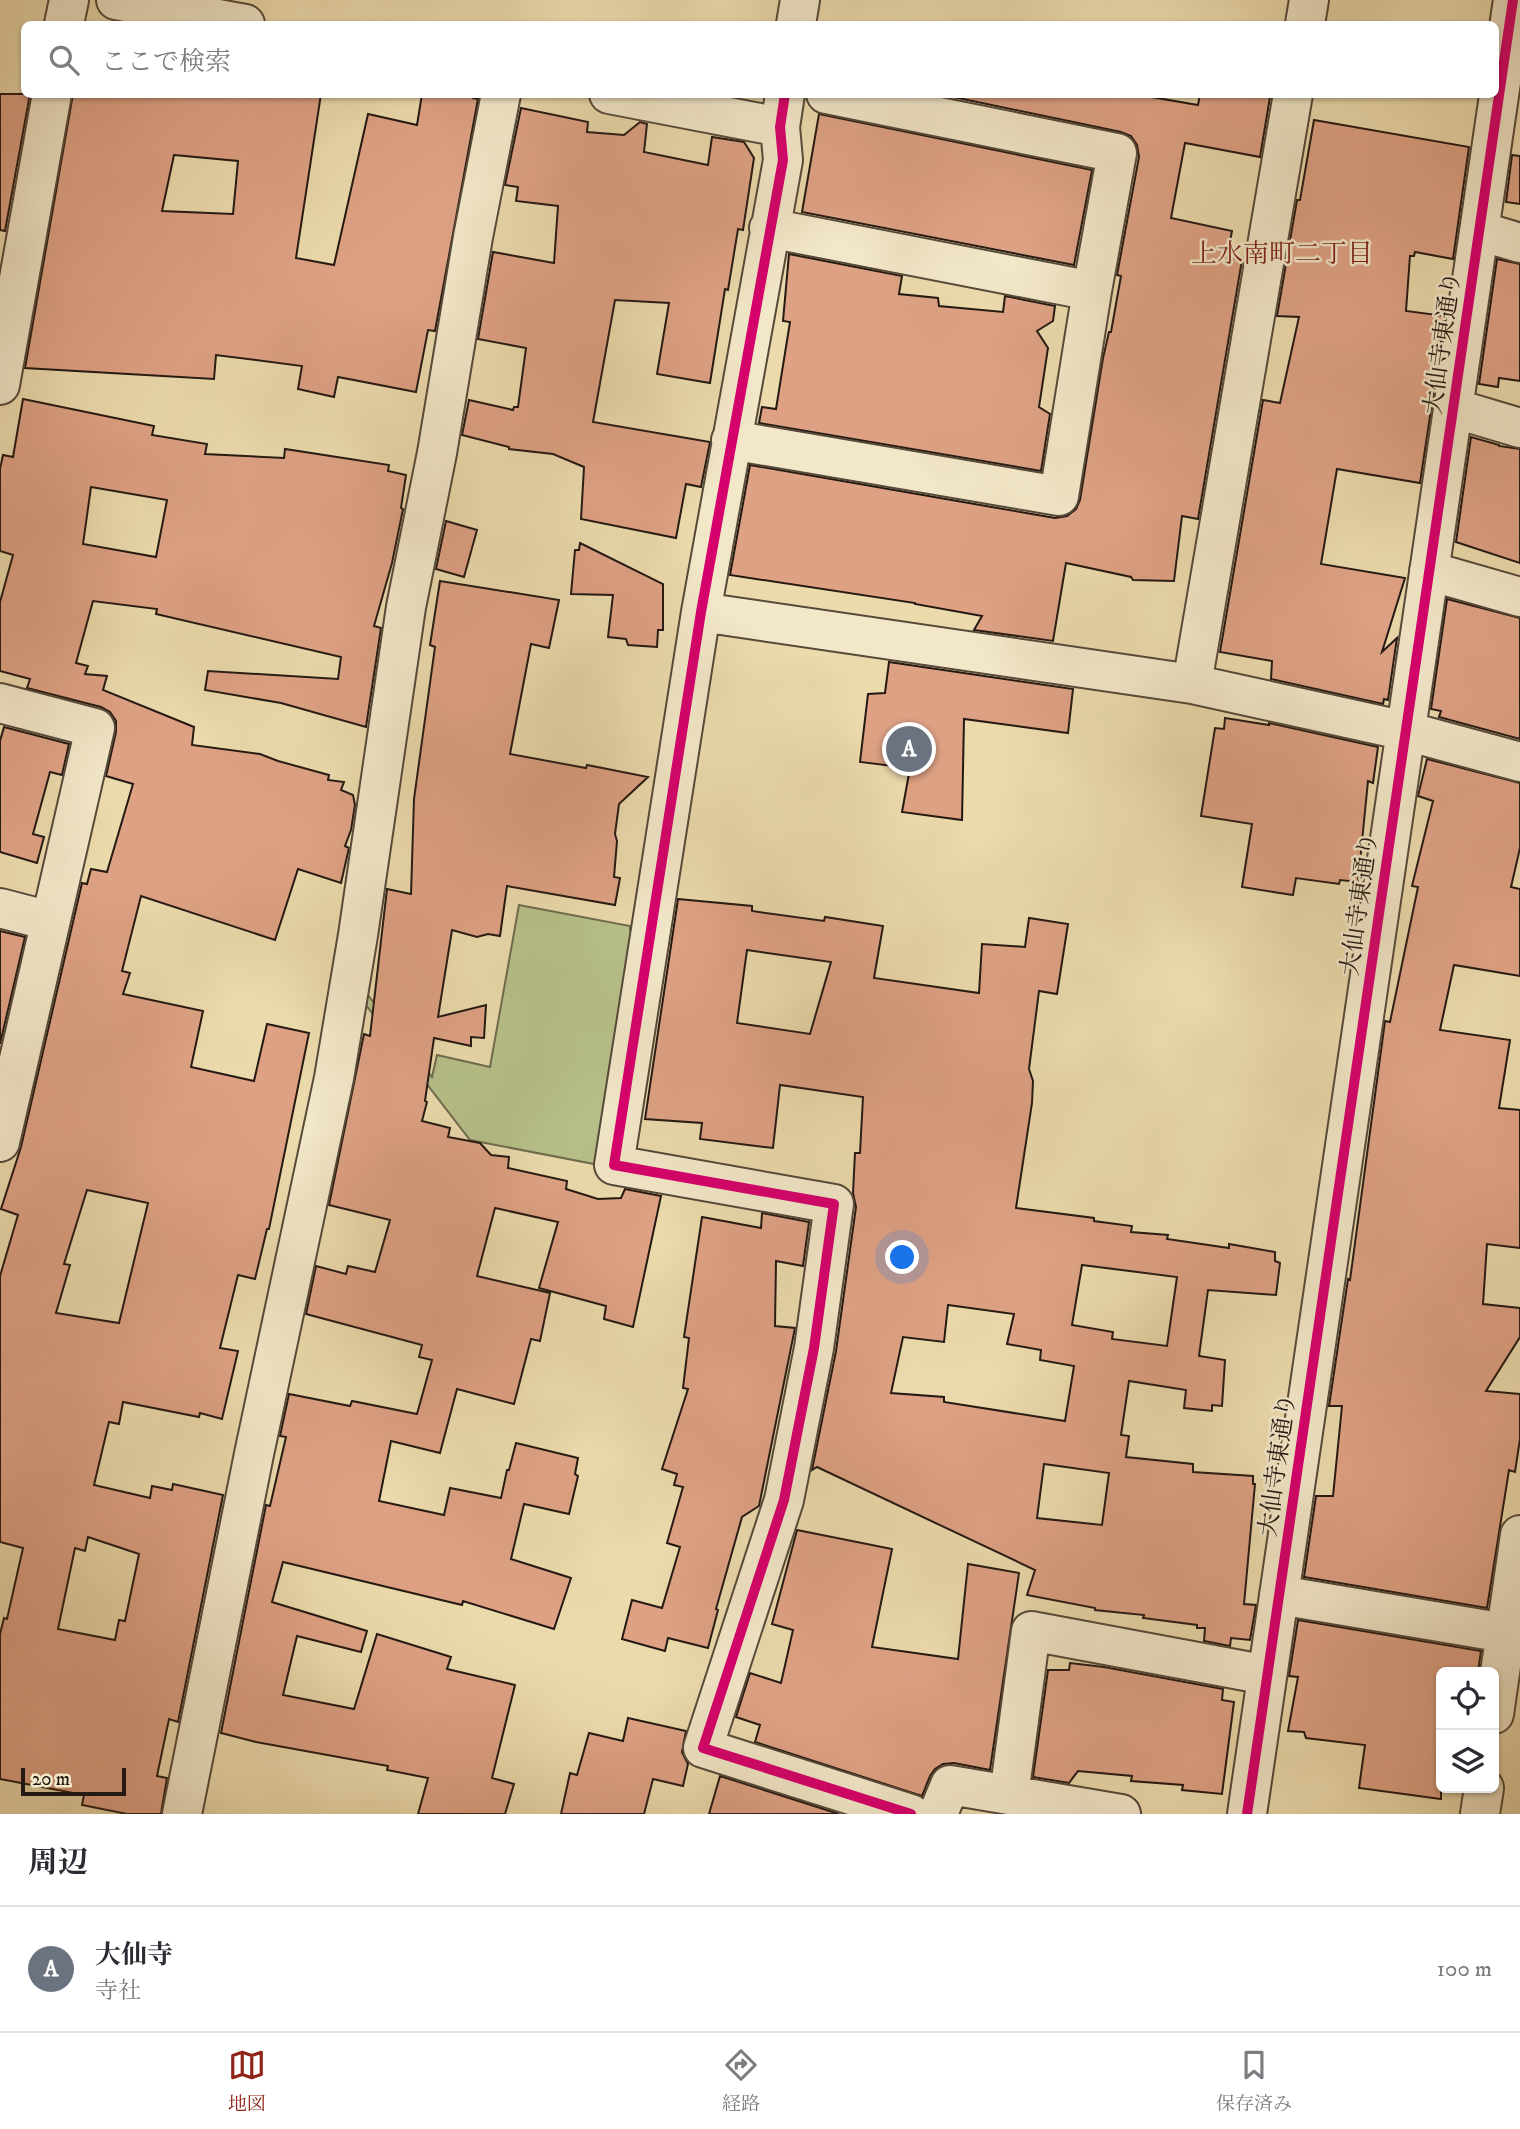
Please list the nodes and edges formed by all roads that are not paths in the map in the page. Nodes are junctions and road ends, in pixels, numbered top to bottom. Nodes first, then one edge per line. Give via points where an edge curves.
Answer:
1 (69, 0) edge
2 (116, 0) edge
3 (800, 0) edge
4 (1310, 0) edge
5 (1513, 0) edge
6 (196, 7) edge
7 (65, 21) edge
8 (236, 21) edge
9 (796, 21) edge
10 (1306, 21) edge
11 (1513, 56) edge
12 (51, 98) edge
13 (500, 98) edge
14 (650, 98) edge
15 (846, 98) edge
16 (1292, 98) edge
17 (782, 111) edge
18 (769, 228) junction
19 (1479, 231) junction
20 (1520, 243) edge
21 (1092, 291) junction
22 (0, 385) edge
23 (1453, 408) junction
24 (1520, 428) edge
25 (731, 440) junction
26 (1429, 571) junction
27 (1520, 597) edge
28 (701, 612) junction
29 (1192, 684) junction
30 (0, 703) edge
31 (1406, 732) junction
32 (1520, 762) edge
33 (0, 908) edge
34 (50, 920) junction
35 (0, 1142) edge
36 (1520, 1535) edge
37 (1279, 1595) junction
38 (1504, 1633) junction
39 (1499, 1674) edge
40 (1267, 1675) junction
41 (1483, 1793) edge
42 (1009, 1795) junction
43 (182, 1814) edge
44 (911, 1814) edge
45 (939, 1814) edge
46 (1121, 1814) edge
47 (1247, 1814) edge
48 (1480, 1814) edge

1 - 7 street
2 - 6 street
3 - 9 street
4 - 10 street
5 - 11 street, 大仙寺東通り
6 - 8 street
11 - 19 street, 大仙寺東通り
12 - 22 street
13 - 43 street via 406,607 334,1078
14 - 17 street
15 - 21 street via 1117,153
16 - 29 street
17 - 18 street via 783,160
18 - 21 street
18 - 25 street
19 - 20 street
19 - 23 street, 大仙寺東通り
21 - 25 street via 1059,496
23 - 24 street
23 - 26 street, 大仙寺東通り
25 - 28 street
26 - 27 street
26 - 31 street, 大仙寺東通り
28 - 29 street
28 - 44 street via 614,1165 834,1204 814,1348 784,1500 703,1748
29 - 31 street
30 - 34 street via 95,728
31 - 32 street
31 - 37 street, 大仙寺東通り
33 - 34 street
34 - 35 street
36 - 38 street
37 - 38 street
37 - 40 street, 大仙寺東通り
38 - 39 street
40 - 42 street via 1031,1631
40 - 47 street, 大仙寺東通り
41 - 48 street
42 - 45 street via 950,1785
42 - 46 street

